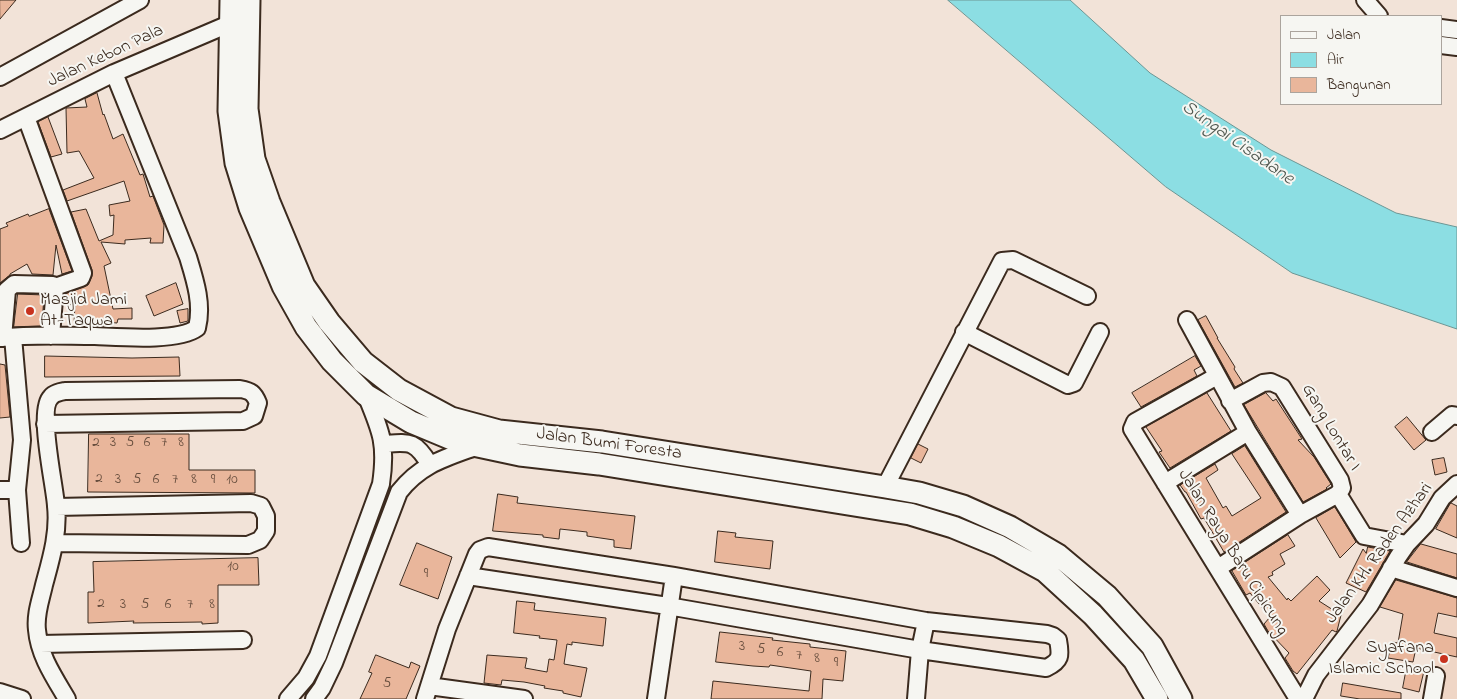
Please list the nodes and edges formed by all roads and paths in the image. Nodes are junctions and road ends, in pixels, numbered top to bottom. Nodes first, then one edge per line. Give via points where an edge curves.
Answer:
1 (140, 0) edge
2 (231, 0) edge
3 (249, 0) edge
4 (1365, 0) edge
5 (115, 6) edge
6 (1378, 15) edge
7 (238, 24) junction
8 (1442, 28) edge
9 (1457, 30) edge
10 (1442, 45) edge
11 (1457, 47) edge
12 (2, 72) edge
13 (114, 73) junction
14 (26, 117) junction
15 (0, 130) edge
16 (260, 205) junction
17 (55, 287) junction
18 (1087, 296) dead end
19 (1187, 320) dead end
20 (964, 332) junction
21 (1100, 332) dead end
22 (51, 336) junction
23 (5, 338) edge
24 (1217, 376) junction
25 (366, 395) junction
26 (1230, 401) junction
27 (1455, 416) edge
28 (45, 424) junction
29 (1435, 429) dead end
30 (1248, 432) junction
31 (602, 442) junction
32 (383, 444) junction
33 (478, 446) junction
34 (599, 464) junction
35 (430, 465) junction
36 (1165, 483) junction
37 (1457, 484) edge
38 (885, 487) junction
39 (0, 490) edge
40 (17, 490) junction
41 (1338, 494) junction
42 (56, 507) junction
43 (1300, 515) junction
44 (21, 543) dead end
45 (55, 543) junction
46 (1407, 544) junction
47 (356, 554) junction
48 (373, 560) junction
49 (1218, 568) junction
50 (1391, 568) junction
51 (468, 576) junction
52 (674, 576) junction
53 (1457, 588) edge
54 (668, 606) junction
55 (926, 621) junction
56 (243, 640) dead end
57 (40, 644) junction
58 (920, 650) junction
59 (1436, 676) dead end
60 (0, 692) edge
61 (427, 692) edge
62 (22, 699) edge
63 (67, 699) edge
64 (288, 699) edge
65 (314, 699) edge
66 (524, 699) edge
67 (656, 699) edge
68 (916, 699) edge
69 (1157, 699) edge
70 (1181, 699) edge
71 (1298, 699) edge
72 (1304, 699) edge
73 (1432, 699) edge

1 - 5 street
2 - 7 main road, Jalan Bumi Foresta
3 - 7 main road, Jalan Bumi Foresta
4 - 6 street
5 - 12 street
7 - 13 street, Jalan Kebon Pala
7 - 16 main road, Jalan Bumi Foresta via 229,111 236,163
8 - 9 street
10 - 11 street
13 - 14 street, Jalan Kebon Pala
13 - 22 street via 188,257 198,294 197,328 190,333 151,337
14 - 15 street, Jalan Kebon Pala
14 - 17 street via 83,273 80,278
16 - 25 main road, Jalan Bumi Foresta via 283,286 306,327 332,361
16 - 31 main road, Jalan Bumi Foresta via 304,286 328,322 363,362 399,390 451,418 473,425 499,431
17 - 22 street
17 - 23 street via 10,286 7,290
18 - 20 street via 1005,259
19 - 24 street
20 - 21 street via 1068,385 1074,382
20 - 38 street
22 - 23 street
23 - 40 street via 22,440
24 - 26 street
24 - 36 street, Jalan Raya Baru Cipicung via 1135,422 1132,429
25 - 32 street
25 - 33 main road, Jalan Bumi Foresta via 411,422 459,442
26 - 30 street
26 - 41 street, Gang Lontar I via 1263,383 1271,382 1282,387 1340,480 1342,488
27 - 29 street
28 - 28 street via 47,402 51,396 65,391 240,389 250,390 258,403 254,416 243,420
28 - 42 street
30 - 36 street
30 - 43 street
31 - 34 main road
31 - 38 main road, Jalan Bumi Foresta
32 - 35 street via 414,445 422,450
32 - 47 street via 380,484
33 - 34 main road, Jalan Bumi Foresta
33 - 35 street
34 - 69 main road, Jalan Bumi Foresta via 910,514 999,546 1045,571 1093,615 1134,660
35 - 48 street via 409,479 399,492
36 - 49 street, Jalan Raya Baru Cipicung
37 - 46 street, Jalan KH. Raden Azhari via 1442,498 1426,524
38 - 70 main road, Jalan Bumi Foresta via 963,506 1010,527 1058,555 1107,596 1152,646
39 - 40 street
40 - 44 street
41 - 43 street, Gang Lontar I
41 - 46 street via 1364,536
42 - 45 street
42 - 45 street via 251,503 261,506 266,516 266,531 260,540 248,545
43 - 49 street, Gang Lontar I
45 - 57 street via 38,608 36,623
46 - 50 street, Jalan KH. Raden Azhari
47 - 48 street
47 - 64 street via 318,656 306,678
48 - 65 street via 334,663
49 - 71 street, Jalan Raya Baru Cipicung
50 - 53 street
50 - 72 street, Jalan KH. Raden Azhari via 1370,605 1316,675
51 - 52 street via 477,554 488,547
51 - 54 street
51 - 61 street
52 - 54 street
52 - 55 street
54 - 58 street
54 - 67 street
55 - 58 street
55 - 58 street via 1048,634 1058,640 1060,657 1046,668
56 - 57 street
57 - 63 street via 45,660
58 - 68 street
59 - 73 street
60 - 62 street
61 - 66 street

